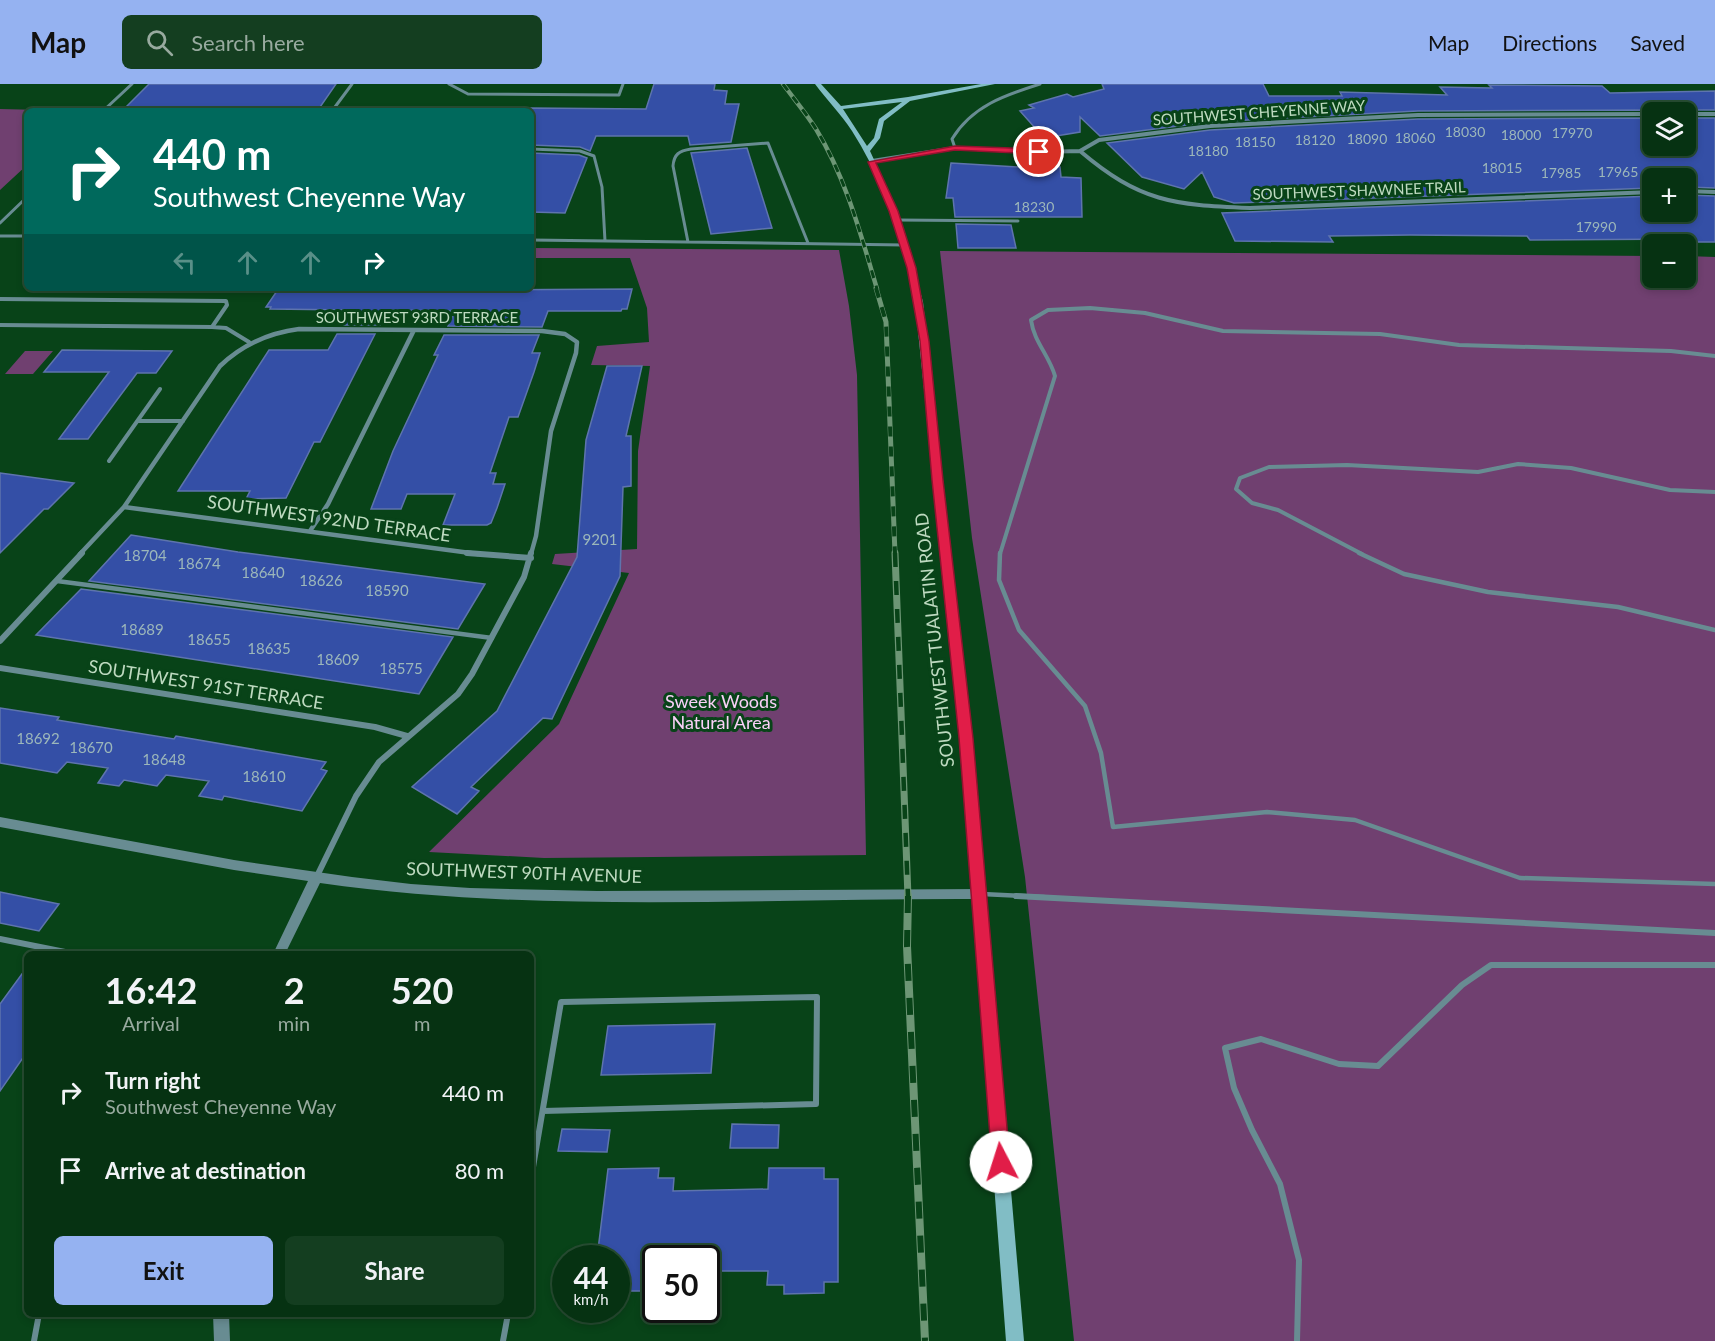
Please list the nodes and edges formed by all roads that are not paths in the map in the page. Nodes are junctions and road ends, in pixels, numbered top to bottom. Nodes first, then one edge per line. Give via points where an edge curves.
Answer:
1 (132, 84) edge
2 (352, 84) edge
3 (448, 84) edge
4 (623, 84) edge
5 (818, 84) edge
6 (992, 84) edge
7 (1040, 84) edge
8 (908, 99) junction
9 (107, 108) edge
10 (334, 108) edge
11 (839, 108) junction
12 (1642, 114) edge
13 (1696, 114) edge
14 (1715, 114) edge
15 (955, 148) junction
16 (534, 149) edge
17 (866, 151) junction
18 (1080, 151) junction
19 (872, 162) junction
20 (1696, 191) edge
21 (1642, 192) edge
22 (1715, 192) edge
23 (24, 200) edge
24 (896, 220) junction
25 (1018, 221) dead end
26 (0, 223) edge
27 (0, 236) edge
28 (24, 236) edge
29 (534, 240) edge
30 (605, 241) junction
31 (688, 242) junction
32 (808, 243) junction
33 (904, 245) junction
34 (0, 299) edge
35 (0, 325) edge
36 (212, 327) junction
37 (414, 330) junction
38 (249, 342) junction
39 (1715, 356) edge
40 (160, 389) dead end
41 (138, 421) junction
42 (183, 421) junction
43 (109, 461) dead end
44 (1715, 492) edge
45 (124, 507) junction
46 (310, 531) junction
47 (531, 558) junction
48 (57, 581) junction
49 (1715, 630) edge
50 (492, 638) junction
51 (0, 641) edge
52 (0, 668) edge
53 (407, 736) junction
54 (0, 822) edge
55 (317, 876) junction
56 (1715, 884) edge
57 (980, 894) junction
58 (1715, 933) edge
59 (0, 939) edge
60 (60, 951) edge
61 (280, 951) edge
62 (1715, 965) edge
63 (543, 1111) junction
64 (534, 1162) edge
65 (38, 1317) edge
66 (221, 1317) edge
67 (507, 1317) edge
68 (34, 1341) edge
69 (222, 1341) edge
70 (503, 1341) edge
71 (1015, 1341) edge
72 (1298, 1341) edge

1 - 9 lane
2 - 10 lane
3 - 4 lane via 468,94 619,94
5 - 11 main road, SOUTHWEST TUALATIN ROAD
6 - 8 main road
7 - 15 lane via 974,112 960,123 952,139
8 - 11 main road
8 - 17 main road via 881,120 877,138
11 - 17 main road, SOUTHWEST TUALATIN ROAD
12 - 18 street, SOUTHWEST CHEYENNE WAY via 1418,115 1221,125 1099,140
13 - 14 street
15 - 18 street, SOUTHWEST CHEYENNE WAY
15 - 19 street, SOUTHWEST CHEYENNE WAY
16 - 30 lane via 580,151 594,156 600,172
17 - 19 main road, SOUTHWEST TUALATIN ROAD
18 - 21 street, SOUTHWEST SHAWNEE TRAIL via 1121,184 1141,193 1221,207
19 - 24 main road, SOUTHWEST TUALATIN ROAD
20 - 22 street
23 - 26 lane
24 - 25 lane
24 - 33 main road, SOUTHWEST TUALATIN ROAD
27 - 28 lane
29 - 30 lane
30 - 31 lane
31 - 32 lane
31 - 32 lane via 674,157 691,149 768,143
32 - 33 lane
33 - 57 main road, SOUTHWEST TUALATIN ROAD via 917,291 924,341
34 - 36 lane via 226,301
35 - 36 lane
36 - 38 lane via 226,328
37 - 38 street, SOUTHWEST 93RD TERRACE via 299,329
37 - 46 street via 328,504
37 - 47 street, SOUTHWEST 93RD TERRACE via 558,332 577,342 551,430
38 - 42 street, SOUTHWEST 93RD TERRACE via 220,366
39 - 56 lane via 1671,351 1459,345 1380,334 1223,331 1126,311 1048,309 1031,320 1032,333 1053,364 1055,376 1000,552 999,580 1019,630 1085,706 1101,753 1113,827 1268,812 1356,820 1520,878
40 - 41 lane
41 - 42 lane
41 - 43 lane
42 - 45 street, SOUTHWEST 93RD TERRACE
44 - 49 lane via 1670,490 1571,468 1518,464 1478,472 1347,465 1269,467 1240,478 1236,489 1252,503 1278,510 1404,574 1488,592 1618,608
45 - 46 street, SOUTHWEST 92ND TERRACE
45 - 48 street, SOUTHWEST 93RD TERRACE
46 - 47 street, SOUTHWEST 92ND TERRACE
47 - 50 street
48 - 50 lane
48 - 51 street, SOUTHWEST 93RD TERRACE
50 - 53 street via 458,694
52 - 53 street, SOUTHWEST 91ST TERRACE via 375,727
53 - 55 street via 379,762 356,796
54 - 55 street, SOUTHWEST 90TH AVENUE
55 - 57 street, SOUTHWEST 90TH AVENUE via 405,888 553,895
55 - 61 street
57 - 58 lane
57 - 71 main road, SOUTHWEST TUALATIN ROAD
59 - 60 lane
62 - 72 lane via 1491,965 1462,985 1378,1066 1339,1064 1260,1039 1225,1048 1234,1088 1280,1184 1286,1205 1299,1260
63 - 63 lane via 816,1104 817,997 561,1002
63 - 64 lane
65 - 68 lane
66 - 69 street
67 - 70 lane

